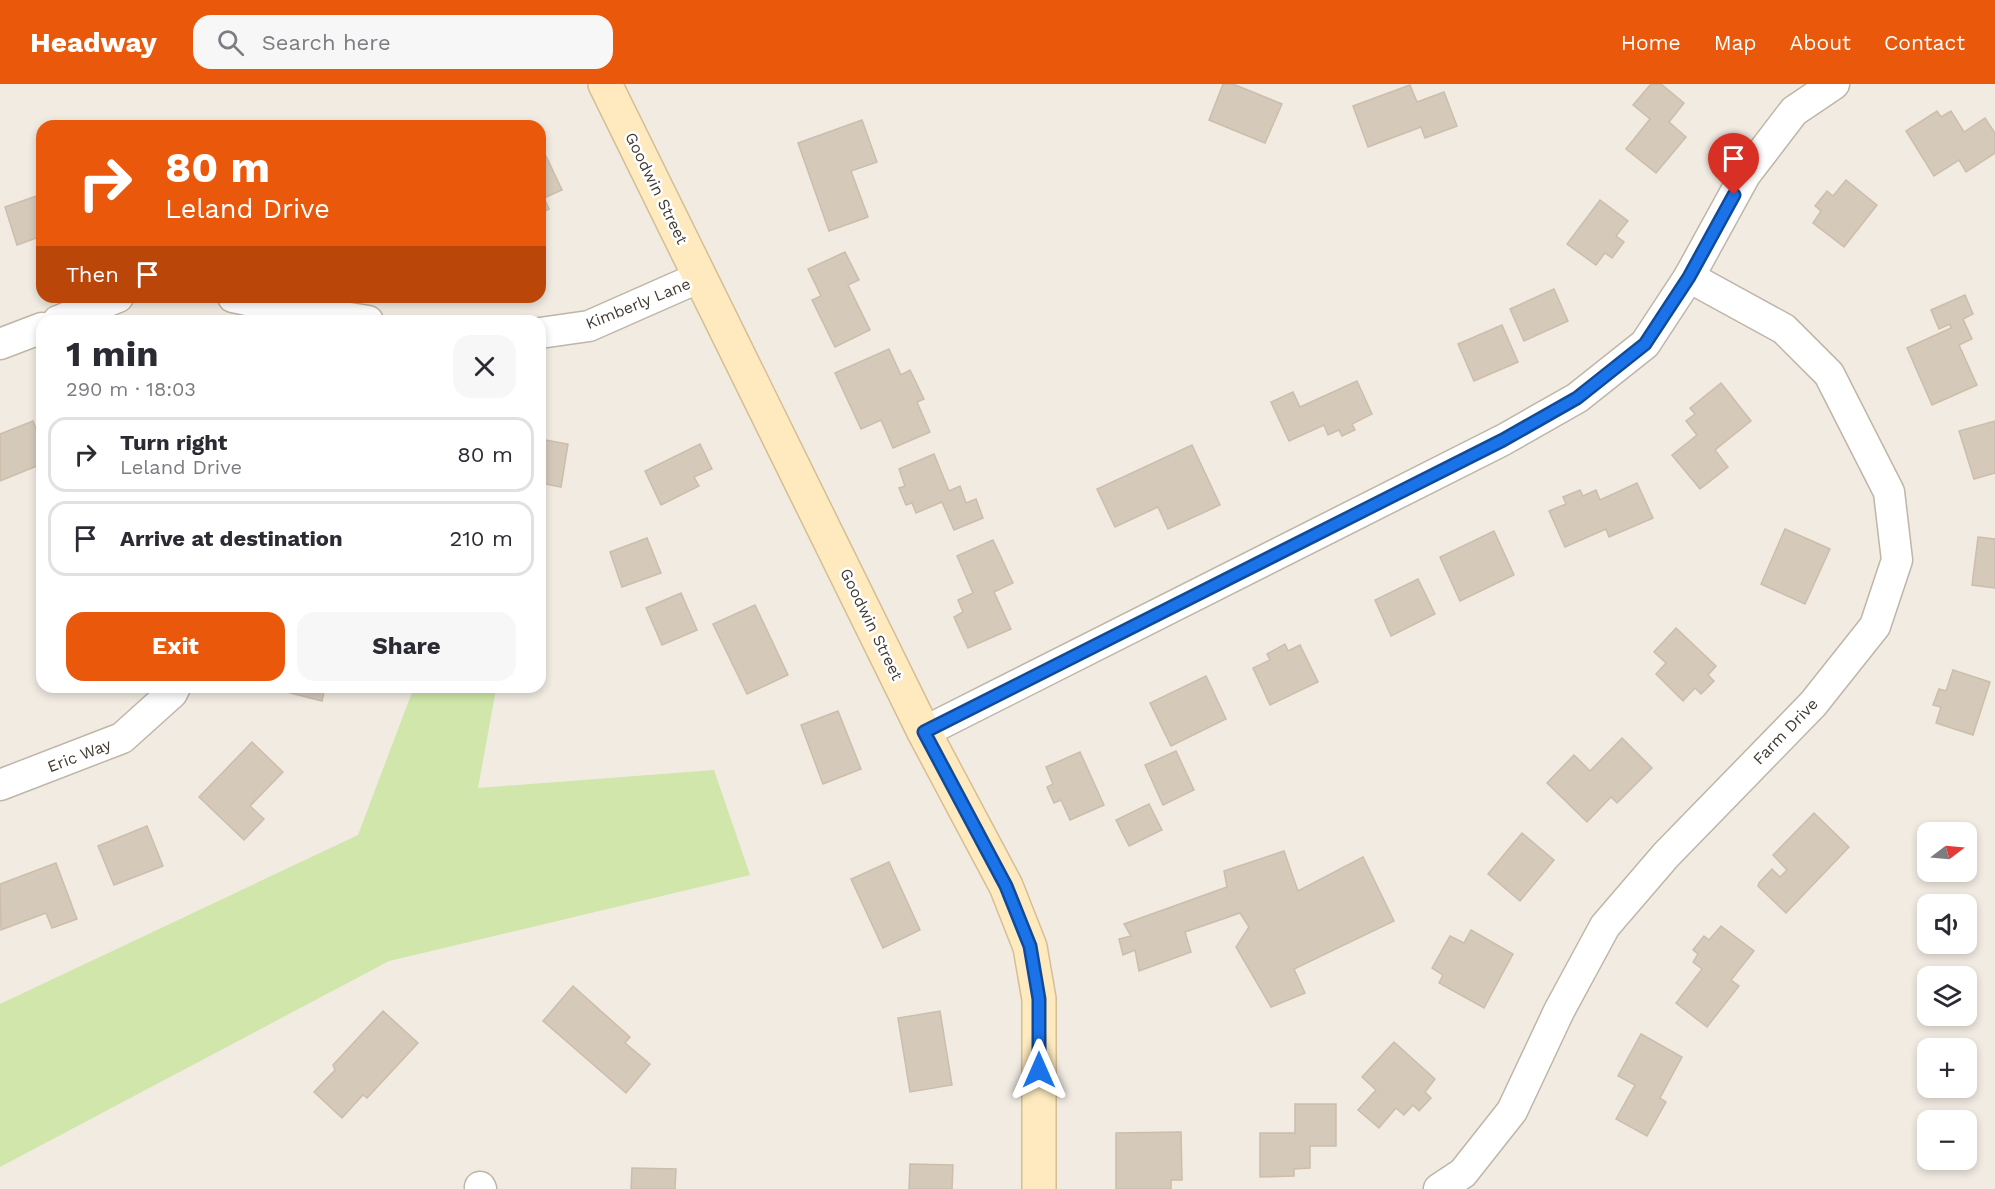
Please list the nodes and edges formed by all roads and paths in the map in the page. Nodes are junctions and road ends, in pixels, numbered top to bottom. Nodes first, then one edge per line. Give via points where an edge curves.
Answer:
1 (605, 84) edge
2 (1834, 84) edge
3 (1689, 277) junction
4 (700, 278) junction
5 (103, 303) edge
6 (248, 303) edge
7 (275, 314) edge
8 (73, 315) edge
9 (36, 330) edge
10 (546, 332) edge
11 (0, 345) edge
12 (172, 693) edge
13 (924, 732) junction
14 (0, 785) edge
15 (1039, 1189) edge
16 (1439, 1189) edge

1 - 4 street, Goodwin Street
2 - 3 street via 1794,111 1744,175
3 - 13 street via 1645,344 1577,398 1503,440
3 - 16 street, Farm Drive via 1784,329 1828,374 1889,492 1897,560 1875,626 1813,704 1666,855 1605,926 1512,1111 1463,1173
4 - 10 street, Kimberly Lane via 589,326
4 - 13 street, Goodwin Street
5 - 8 street
6 - 7 street
9 - 11 street
12 - 14 street, Eric Way via 122,738
13 - 15 street, Goodwin Street via 1006,886 1030,946 1039,999

